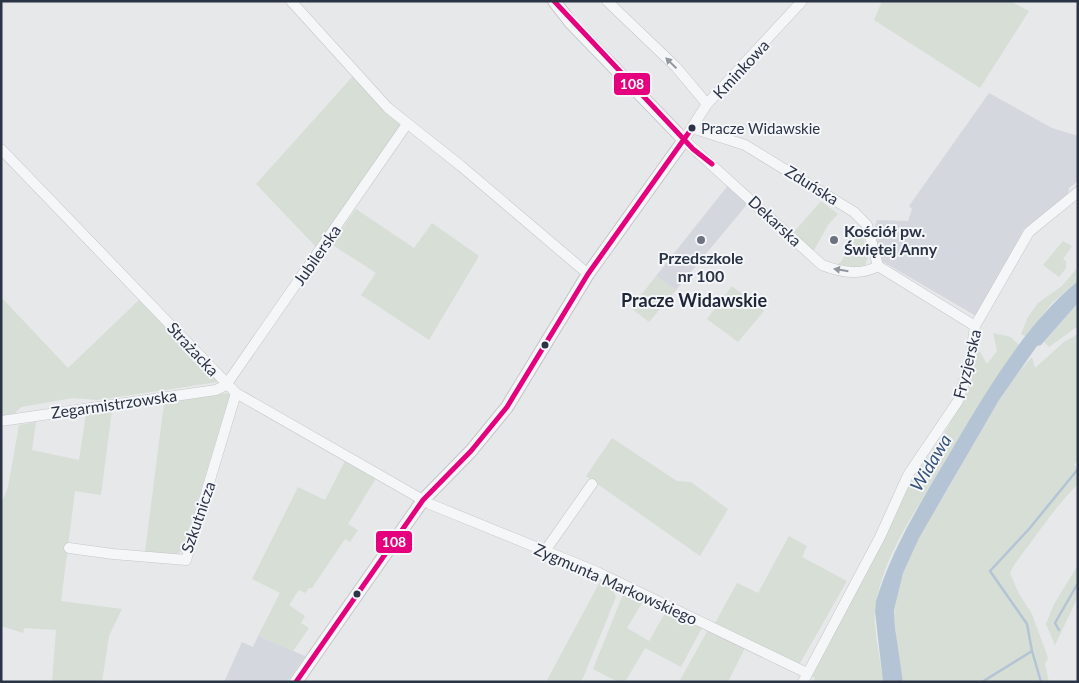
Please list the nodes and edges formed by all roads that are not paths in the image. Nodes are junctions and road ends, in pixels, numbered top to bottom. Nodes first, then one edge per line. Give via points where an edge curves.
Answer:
1 (291, 1) edge
2 (554, 1) edge
3 (607, 1) edge
4 (802, 1) edge
5 (706, 102) junction
6 (408, 124) junction
7 (692, 128) junction
8 (684, 140) junction
9 (1, 149) edge
10 (1078, 192) edge
11 (878, 266) junction
12 (588, 274) junction
13 (975, 326) junction
14 (226, 386) junction
15 (236, 393) junction
16 (1, 421) edge
17 (592, 484) dead end
18 (423, 500) junction
19 (69, 548) dead end
20 (545, 551) junction
21 (805, 678) edge
22 (296, 682) edge

1 - 6 street via 388,108
2 - 8 street
5 -> 3 street via 676,67
4 - 5 street, Kminkowa
5 - 7 street, Kminkowa
6 - 12 street
6 - 14 street, Jubilerska
7 - 8 street, Kminkowa
7 - 11 street, Zduńska via 745,145 854,212 866,226
11 -> 8 street, Dekarska via 866,273 837,270 817,262
8 - 12 street
9 - 14 street, Strażacka
10 - 13 street, Fryzjerska via 1029,232
11 - 13 street
12 - 18 street via 507,407 471,451
13 - 21 street, Fryzjerska via 970,362 958,401 908,474 880,537
14 - 15 street, Strażacka
14 - 16 street, Zegarmistrzowska
15 - 18 street, Strażacka
15 - 19 street, Szkutnicza via 186,560
17 - 20 street
18 - 20 street, Zygmunta Markowskiego
18 - 22 street
20 - 21 street, Zygmunta Markowskiego via 703,622

